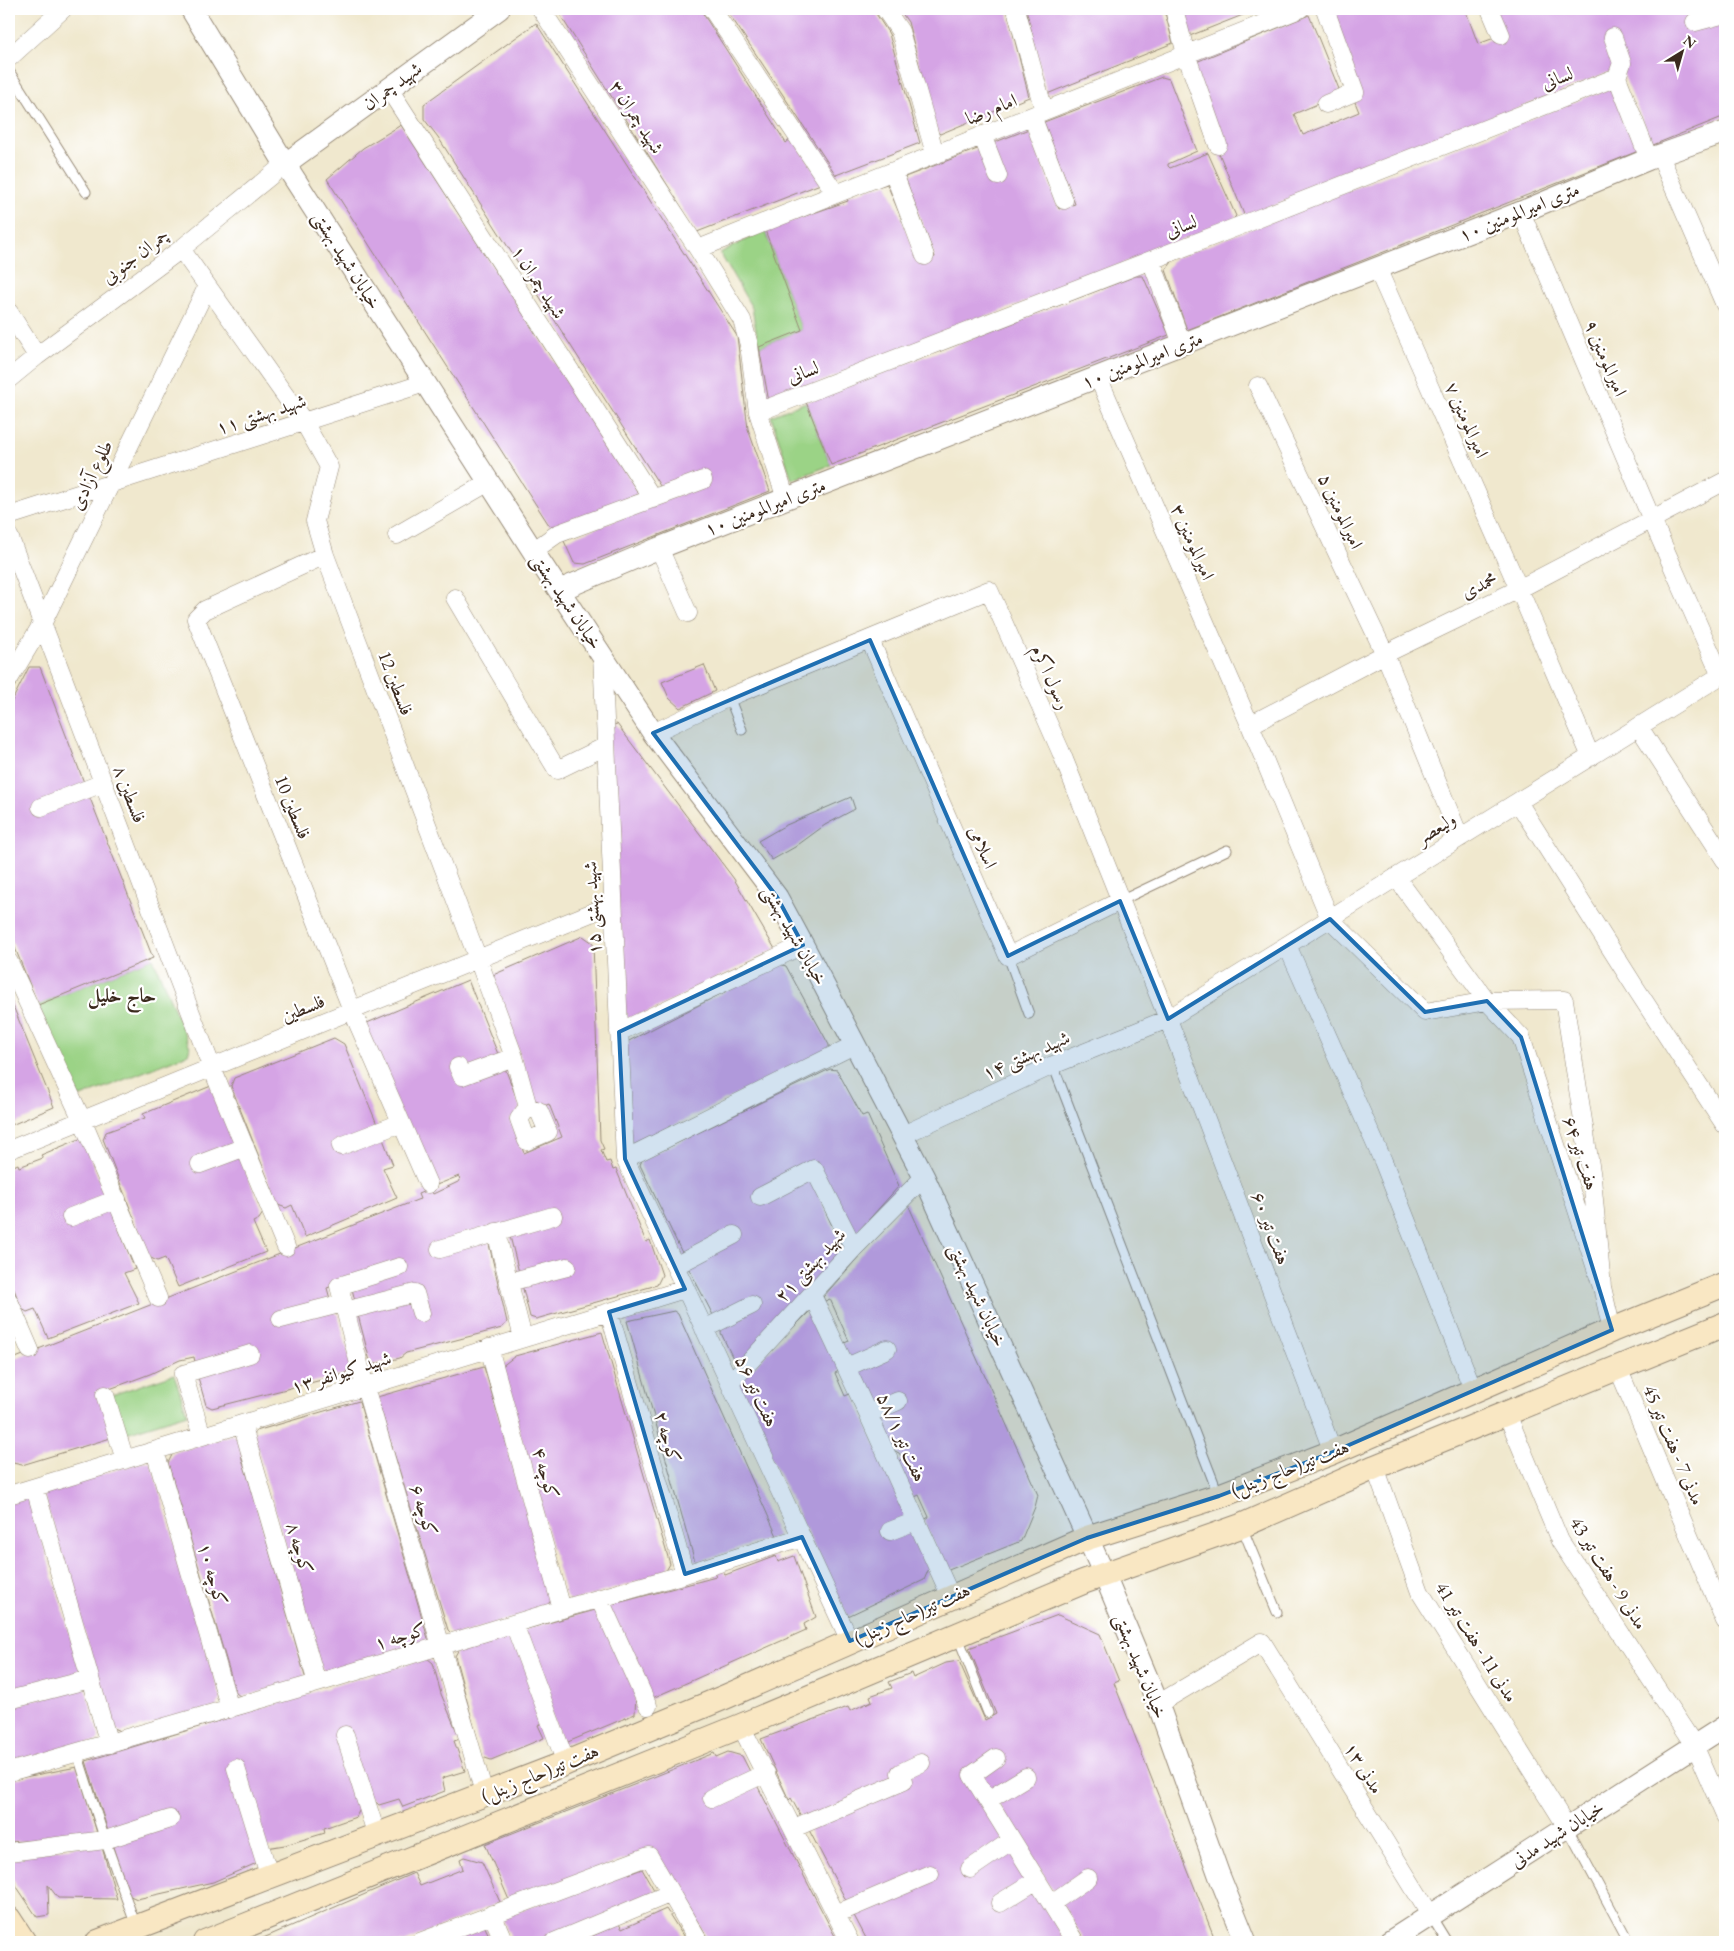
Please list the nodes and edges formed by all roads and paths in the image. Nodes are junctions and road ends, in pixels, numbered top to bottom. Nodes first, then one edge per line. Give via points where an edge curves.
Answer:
1 (63, 9) edge
2 (192, 9) edge
3 (499, 9) edge
4 (540, 9) edge
5 (712, 9) edge
6 (885, 9) edge
7 (1016, 9) edge
8 (1174, 9) edge
9 (1300, 9) edge
10 (1325, 9) edge
11 (1490, 9) edge
12 (1725, 14) edge
13 (1695, 22) dead end
14 (1501, 35) dead end
15 (1613, 37) dead end
16 (1186, 54) junction
17 (9, 58) edge
18 (9, 71) edge
19 (1617, 77) junction
20 (389, 89) junction
21 (1326, 104) dead end
22 (1038, 113) junction
23 (1725, 132) edge
24 (982, 135) junction
25 (1218, 144) dead end
26 (935, 154) junction
27 (1655, 158) junction
28 (286, 164) junction
29 (893, 171) junction
30 (998, 176) dead end
31 (86, 192) dead end
32 (836, 194) junction
33 (1064, 200) dead end
34 (1521, 212) junction
35 (698, 248) junction
36 (181, 249) junction
37 (925, 256) dead end
38 (1151, 260) junction
39 (1377, 268) junction
40 (206, 288) junction
41 (1725, 305) edge
42 (9, 312) edge
43 (1182, 344) junction
44 (36, 356) junction
45 (11, 376) edge
46 (1098, 377) junction
47 (425, 383) junction
48 (1258, 386) dead end
49 (758, 412) junction
50 (304, 422) junction
51 (703, 480) dead end
52 (1725, 481) edge
53 (489, 482) junction
54 (109, 485) junction
55 (653, 499) junction
56 (786, 499) junction
57 (9, 516) edge
58 (1652, 520) junction
59 (397, 535) dead end
60 (9, 536) edge
61 (659, 548) junction
62 (533, 551) junction
63 (325, 554) junction
64 (1519, 589) junction
65 (560, 590) junction
66 (455, 598) dead end
67 (688, 614) dead end
68 (42, 624) junction
69 (870, 640) junction
70 (602, 654) junction
71 (1385, 654) junction
72 (1723, 675) edge
73 (9, 679) edge
74 (730, 696) junction
75 (1250, 725) junction
76 (1638, 727) junction
77 (742, 730) dead end
78 (653, 732) junction
79 (606, 746) junction
80 (1590, 757) junction
81 (103, 783) junction
82 (1518, 802) junction
83 (41, 808) dead end
84 (1460, 838) junction
85 (1227, 850) dead end
86 (1725, 860) edge
87 (1396, 877) junction
88 (1120, 901) junction
89 (613, 904) junction
90 (1330, 919) junction
91 (803, 945) junction
92 (1287, 945) junction
93 (1008, 956) junction
94 (478, 959) junction
95 (9, 962) edge
96 (1486, 1001) junction
97 (352, 1010) junction
98 (1029, 1014) dead end
99 (1168, 1019) junction
100 (619, 1032) junction
101 (854, 1045) junction
102 (514, 1057) junction
103 (1053, 1065) junction
104 (458, 1067) dead end
105 (212, 1068) junction
106 (528, 1108) dead end
107 (82, 1120) junction
108 (402, 1123) junction
109 (1725, 1125) edge
110 (903, 1135) junction
111 (341, 1146) dead end
112 (245, 1147) junction
113 (9, 1150) edge
114 (625, 1159) junction
115 (200, 1164) dead end
116 (924, 1177) junction
117 (428, 1184) dead end
118 (760, 1197) dead end
119 (117, 1199) junction
120 (553, 1216) dead end
121 (71, 1217) dead end
122 (496, 1232) junction
123 (734, 1235) dead end
124 (286, 1247) dead end
125 (854, 1248) junction
126 (440, 1249) dead end
127 (675, 1266) junction
128 (398, 1267) dead end
129 (567, 1267) dead end
130 (509, 1282) junction
131 (1725, 1284) edge
132 (1602, 1286) junction
133 (685, 1288) junction
134 (812, 1295) junction
135 (158, 1298) dead end
136 (9, 1301) edge
137 (752, 1305) dead end
138 (344, 1307) junction
139 (609, 1312) junction
140 (422, 1313) dead end
141 (281, 1319) dead end
142 (1725, 1324) edge
143 (704, 1329) junction
144 (1612, 1330) junction
145 (523, 1338) junction
146 (489, 1348) junction
147 (887, 1349) dead end
148 (30, 1350) dead end
149 (250, 1354) dead end
150 (847, 1367) junction
151 (1618, 1368) junction
152 (730, 1383) junction
153 (365, 1386) junction
154 (1474, 1392) junction
155 (105, 1395) dead end
156 (898, 1401) dead end
157 (868, 1414) junction
158 (1507, 1414) junction
159 (242, 1424) junction
160 (202, 1436) junction
161 (155, 1450) junction
162 (1333, 1452) junction
163 (124, 1460) junction
164 (1376, 1467) junction
165 (34, 1488) junction
166 (9, 1494) edge
167 (1219, 1496) junction
168 (916, 1521) junction
169 (1242, 1526) junction
170 (890, 1531) dead end
171 (802, 1537) junction
172 (1087, 1538) junction
173 (685, 1574) junction
174 (1104, 1574) junction
175 (950, 1597) junction
176 (600, 1600) junction
177 (562, 1609) junction
178 (1277, 1612) dead end
179 (1725, 1621) edge
180 (514, 1624) junction
181 (957, 1634) junction
182 (850, 1641) junction
183 (442, 1646) junction
184 (90, 1679) junction
185 (317, 1683) junction
186 (9, 1700) edge
187 (1158, 1704) junction
188 (648, 1706) dead end
189 (230, 1709) junction
190 (988, 1713) dead end
191 (741, 1726) junction
192 (1725, 1726) edge
193 (345, 1734) dead end
194 (109, 1744) junction
195 (1694, 1745) junction
196 (77, 1753) junction
197 (996, 1758) dead end
198 (566, 1763) junction
199 (921, 1763) dead end
200 (236, 1768) dead end
201 (9, 1772) edge
202 (766, 1773) junction
203 (1026, 1777) dead end
204 (485, 1796) junction
205 (712, 1798) dead end
206 (988, 1800) junction
207 (1725, 1816) edge
208 (170, 1820) dead end
209 (1567, 1827) junction
210 (794, 1828) junction
211 (378, 1836) junction
212 (105, 1840) junction
213 (1012, 1840) junction
214 (9, 1852) edge
215 (970, 1869) dead end
216 (930, 1874) dead end
217 (270, 1878) junction
218 (1088, 1878) dead end
219 (1037, 1880) junction
220 (670, 1894) junction
221 (1000, 1902) dead end
222 (1052, 1904) junction
223 (492, 1914) junction
224 (836, 1914) junction
225 (1431, 1916) junction
226 (9, 1919) edge
227 (137, 1928) junction
228 (24, 1942) edge
229 (98, 1942) edge
230 (205, 1942) edge
231 (420, 1942) edge
232 (504, 1942) edge
233 (554, 1942) edge
234 (699, 1942) edge
235 (850, 1942) edge
236 (1076, 1942) edge
237 (1246, 1942) edge
238 (1390, 1942) edge
239 (1447, 1942) edge
240 (1629, 1942) edge

1 - 17 street
2 - 28 street, خیابان شهید بهشتی
3 - 20 street, شهید چمران
4 - 35 street, شهید چمران ۳
5 - 32 street
6 - 26 street via 900,31
7 - 22 street
8 - 16 street
9 - 16 street, امام رضا
10 - 21 street via 1355,92
11 - 14 street
12 - 13 street
15 - 19 street via 1622,63
16 - 22 street, امام رضا
16 - 25 street
18 - 31 lane
19 - 27 street
19 - 38 street, لسانی
20 - 28 street, شهید چمران
20 - 55 street, شهید چمران ۱
22 - 24 street, امام رضا
22 - 33 street
23 - 27 street, ۱۰ متری امیرالمومنین
24 - 26 street, امام رضا
24 - 30 street
26 - 29 street, امام رضا
27 - 34 street, ۱۰ متری امیرالمومنین
27 - 41 street
28 - 36 street, چمران جنوبی
28 - 47 street, خیابان شهید بهشتی
29 - 32 street, امام رضا
29 - 37 street
32 - 35 street, امام رضا
34 - 39 street, ۱۰ متری امیرالمومنین
34 - 58 street, امیرالمومنین ۹
35 - 49 street, شهید چمران ۳ via 742,320 749,345
36 - 40 street, فلسطین 12
36 - 44 street, چمران جنوبی
38 - 43 street
38 - 49 street, لسانی
39 - 43 street, ۱۰ متری امیرالمومنین
39 - 64 street, امیرالمومنین ۷
40 - 50 street, فلسطین 12
40 - 54 street, طلوع آزادی
42 - 44 street
43 - 46 street, ۱۰ متری امیرالمومنین
44 - 45 street, چمران جنوبی
46 - 56 street, ۱۰ متری امیرالمومنین
46 - 75 street, امیرالمومنین ۳
47 - 50 street, شهید بهشتی ۱۱
47 - 53 street, خیابان شهید بهشتی
48 - 71 street, امیرالمومنین ۵
49 - 56 street, شهید چمران ۳
50 - 54 street, شهید بهشتی ۱۱
50 - 63 street, فلسطین 12 via 329,467 315,521
51 - 55 street
52 - 58 street, محمدی
53 - 59 street
53 - 62 street, خیابان شهید بهشتی
54 - 57 street, شهید بهشتی ۱۱
54 - 68 street, طلوع آزادی
55 - 62 street via 557,534
56 - 61 street, ۱۰ متری امیرالمومنین
58 - 64 street, محمدی
58 - 72 street, امیرالمومنین ۹
60 - 68 street, فلسطین ۸
61 - 65 street, ۱۰ متری امیرالمومنین
61 - 67 street
62 - 65 street, خیابان شهید بهشتی
63 - 94 street, فلسطین 12
63 - 97 street, فلسطین 10 via 205,610 196,619
64 - 71 street, محمدی
64 - 80 street, امیرالمومنین ۷
65 - 70 street, خیابان شهید بهشتی
66 - 79 street via 556,770
68 - 73 street, طلوع آزادی
68 - 81 street, فلسطین ۸
69 - 74 street
69 - 88 street, رسول اکرم via 989,590 1061,752
69 - 93 street, اسلامی
70 - 78 street, خیابان شهید بهشتی
70 - 79 street, شهید بهشتی ۱۵
71 - 75 street, محمدی
71 - 84 street, امیرالمومنین ۵
72 - 76 street, ولیعصر
74 - 77 lane
74 - 78 street
75 - 90 street, امیرالمومنین ۳
76 - 80 street, ولیعصر
76 - 86 street
78 - 91 street, خیابان شهید بهشتی via 776,897
79 - 89 street, شهید بهشتی ۱۵
80 - 82 street, ولیعصر
81 - 83 street
81 - 105 street, فلسطین ۸
82 - 84 street, ولیعصر
82 - 109 street
84 - 87 street, ولیعصر
85 - 88 lane
87 - 90 street, ولیعصر
87 - 96 street, هفت تیر ۶۴
88 - 93 street
88 - 99 street, هفت تیر ۶۰
89 - 94 street, فلسطین
89 - 100 street, شهید بهشتی ۱۵
90 - 92 street, ولیعصر
90 - 96 street via 1426,1012
91 - 100 street
91 - 101 street, خیابان شهید بهشتی
92 - 99 street, ولیعصر
92 - 154 street via 1383,1161
93 - 98 lane
94 - 97 street, فلسطین
94 - 102 street, فلسطین 12
95 - 107 street
96 - 132 street, هفت تیر ۶۴ via 1521,1037
96 - 132 street via 1564,1000 1592,1178
97 - 105 street, فلسطین
97 - 108 street, فلسطین 10
99 - 103 street, شهید بهشتی ۱۴
99 - 162 street, هفت تیر ۶۰
100 - 114 street, شهید بهشتی ۱۵
101 - 110 street, خیابان شهید بهشتی
101 - 114 street
102 - 104 street via 462,1076
102 - 106 street, فلسطین 12
103 - 110 street, شهید بهشتی ۱۴
103 - 167 lane
105 - 107 street, فلسطین
105 - 112 street, فلسطین ۸
107 - 113 street, فلسطین
107 - 119 street
108 - 111 street
108 - 117 street, فلسطین 10
110 - 116 street, خیابان شهید بهشتی
112 - 115 street
112 - 124 street, فلسطین ۸
114 - 127 street, هفت تیر ۵۶
116 - 125 street, شهید بهشتی ۲۱
116 - 172 street, خیابان شهید بهشتی
118 - 125 street via 814,1169
119 - 121 street
119 - 135 street
120 - 122 street
122 - 126 street
122 - 130 street
123 - 127 street
125 - 134 street, شهید بهشتی ۲۱
127 - 133 street, هفت تیر ۵۶
128 - 138 street via 339,1286
129 - 130 street
130 - 145 street
131 - 144 main road, هفت تیر(حاج زینل)
132 - 144 street, هفت تیر ۶۴
133 - 139 street, شهید کیوانفر ۱۳
133 - 143 street, هفت تیر ۵۶
134 - 150 street, هفت تیر ۵۸/۱
134 - 152 street, شهید بهشتی ۲۱
136 - 148 street
137 - 143 street
138 - 140 street via 415,1293
138 - 141 street
138 - 153 street, کوچه ۶
139 - 145 street, شهید کیوانفر ۱۳
139 - 173 street, کوچه ۲
142 - 151 main road, هفت تیر(حاج زینل)
143 - 152 street, هفت تیر ۵۶
144 - 154 main road, هفت تیر(حاج زینل)
145 - 146 street, شهید کیوانفر ۱۳
146 - 153 street, شهید کیوانفر ۱۳
146 - 177 street, کوچه ۴
147 - 150 street
149 - 160 street via 183,1374
150 - 157 street, هفت تیر ۵۸/۱
151 - 158 main road, هفت تیر(حاج زینل)
151 - 179 street, مدنی 7 - هفت تیر 45
152 - 171 street, هفت تیر ۵۶
153 - 159 street, شهید کیوانفر ۱۳
153 - 183 street, کوچه ۶
154 - 162 main road, هفت تیر(حاج زینل)
155 - 163 street
156 - 157 street
157 - 168 street, هفت تیر ۵۸/۱
158 - 164 main road, هفت تیر(حاج زینل)
158 - 195 street, مدنی 9 - هفت تیر 43 via 1560,1541
159 - 160 street, شهید کیوانفر ۱۳
159 - 185 street, کوچه ۸
160 - 161 street, شهید کیوانفر ۱۳
161 - 163 street, شهید کیوانفر ۱۳
161 - 189 street, کوچه ۱۰
162 - 167 main road, هفت تیر(حاج زینل)
163 - 165 street, شهید کیوانفر ۱۳
164 - 169 main road, هفت تیر(حاج زینل)
164 - 209 street, مدنی 11 - هفت تیر 41 via 1420,1592
165 - 166 street, شهید کیوانفر ۱۳
165 - 184 street
167 - 172 main road, هفت تیر(حاج زینل)
168 - 170 street
168 - 175 street, هفت تیر ۵۸/۱
169 - 174 main road, هفت تیر(حاج زینل)
169 - 178 lane
171 - 173 street, کوچه ۱
171 - 182 street, هفت تیر ۵۶
172 - 174 street, خیابان شهید بهشتی
172 - 175 main road, هفت تیر(حاج زینل)
173 - 176 street, کوچه ۱
174 - 181 main road, هفت تیر(حاج زینل)
174 - 187 street, خیابان شهید بهشتی
175 - 182 main road, هفت تیر(حاج زینل)
176 - 177 street, کوچه ۱
176 - 188 street
177 - 180 street, کوچه ۱
180 - 183 street, کوچه ۱
180 - 198 street
181 - 190 lane
181 - 191 main road, هفت تیر(حاج زینل)
182 - 198 main road, هفت تیر(حاج زینل)
183 - 185 street, کوچه ۱
183 - 204 street, کوچه ۶
184 - 186 street
184 - 194 street
185 - 189 street, کوچه ۱
187 - 225 street, مدنی ۱۳ via 1262,1642
187 - 237 street, خیابان شهید بهشتی
189 - 194 street, کوچه ۱
191 - 202 street
191 - 230 main road, هفت تیر(حاج زینل)
192 - 195 street, خیابان شهید مدنی
193 - 211 street
194 - 196 street, کوچه ۱
195 - 207 street, مدنی 9 - هفت تیر 43
195 - 209 street, خیابان شهید مدنی
196 - 201 street, کوچه ۱
196 - 212 lane
197 - 206 street via 972,1775
198 - 204 main road, هفت تیر(حاج زینل)
199 - 210 street via 900,1773 904,1781
200 - 217 street
202 - 205 street
202 - 210 street
203 - 206 street
204 - 211 main road, هفت تیر(حاج زینل)
206 - 213 street
208 - 212 street
209 - 225 street, خیابان شهید مدنی
209 - 240 lane
210 - 224 street
211 - 217 main road, هفت تیر(حاج زینل)
212 - 214 street
212 - 227 lane
213 - 215 street
213 - 219 street
216 - 224 street
217 - 227 main road, هفت تیر(حاج زینل)
218 - 222 street
219 - 221 street
219 - 222 street
220 - 223 street via 649,1856
220 - 233 street
220 - 234 street
222 - 236 street
223 - 231 street
223 - 232 street
224 - 235 street
225 - 238 street, خیابان شهید مدنی
225 - 239 lane
226 - 228 main road
227 - 229 main road, هفت تیر(حاج زینل)

